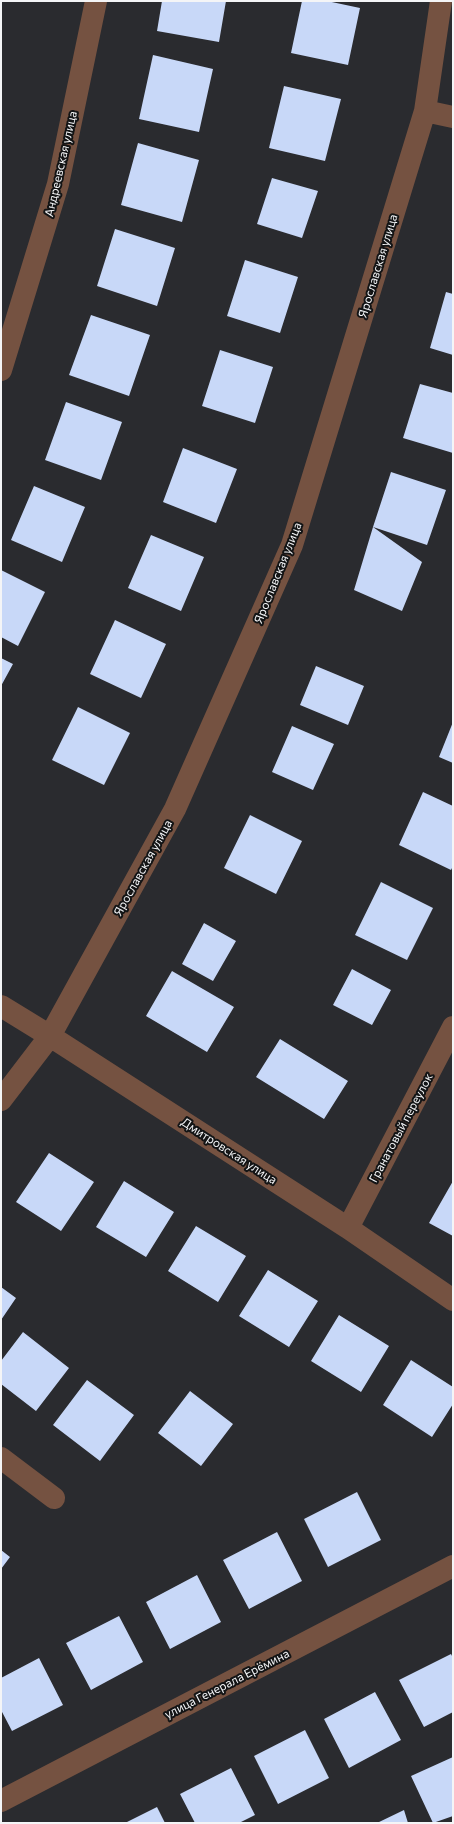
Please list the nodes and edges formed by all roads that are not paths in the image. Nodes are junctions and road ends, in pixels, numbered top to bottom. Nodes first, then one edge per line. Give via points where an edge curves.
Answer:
1 (96, 1) edge
2 (441, 1) edge
3 (425, 111) junction
4 (453, 117) edge
5 (1, 370) edge
6 (1, 1006) edge
7 (453, 1027) edge
8 (50, 1036) junction
9 (1, 1100) edge
10 (348, 1228) junction
11 (453, 1300) edge
12 (1, 1458) edge
13 (54, 1498) dead end
14 (453, 1566) edge
15 (1, 1801) edge

1 - 5 street, Андреевская улица via 58,184
2 - 3 street, Ярославская улица
3 - 4 street
3 - 8 street, Ярославская улица via 292,546 175,809
6 - 8 street, Дмитровская улица
7 - 10 street, Гранатовый переулок
8 - 9 street, Ярославская улица
8 - 10 street, Дмитровская улица
10 - 11 street, Дмитровская улица
12 - 13 street
14 - 15 street, улица Генерала Ерёмина

